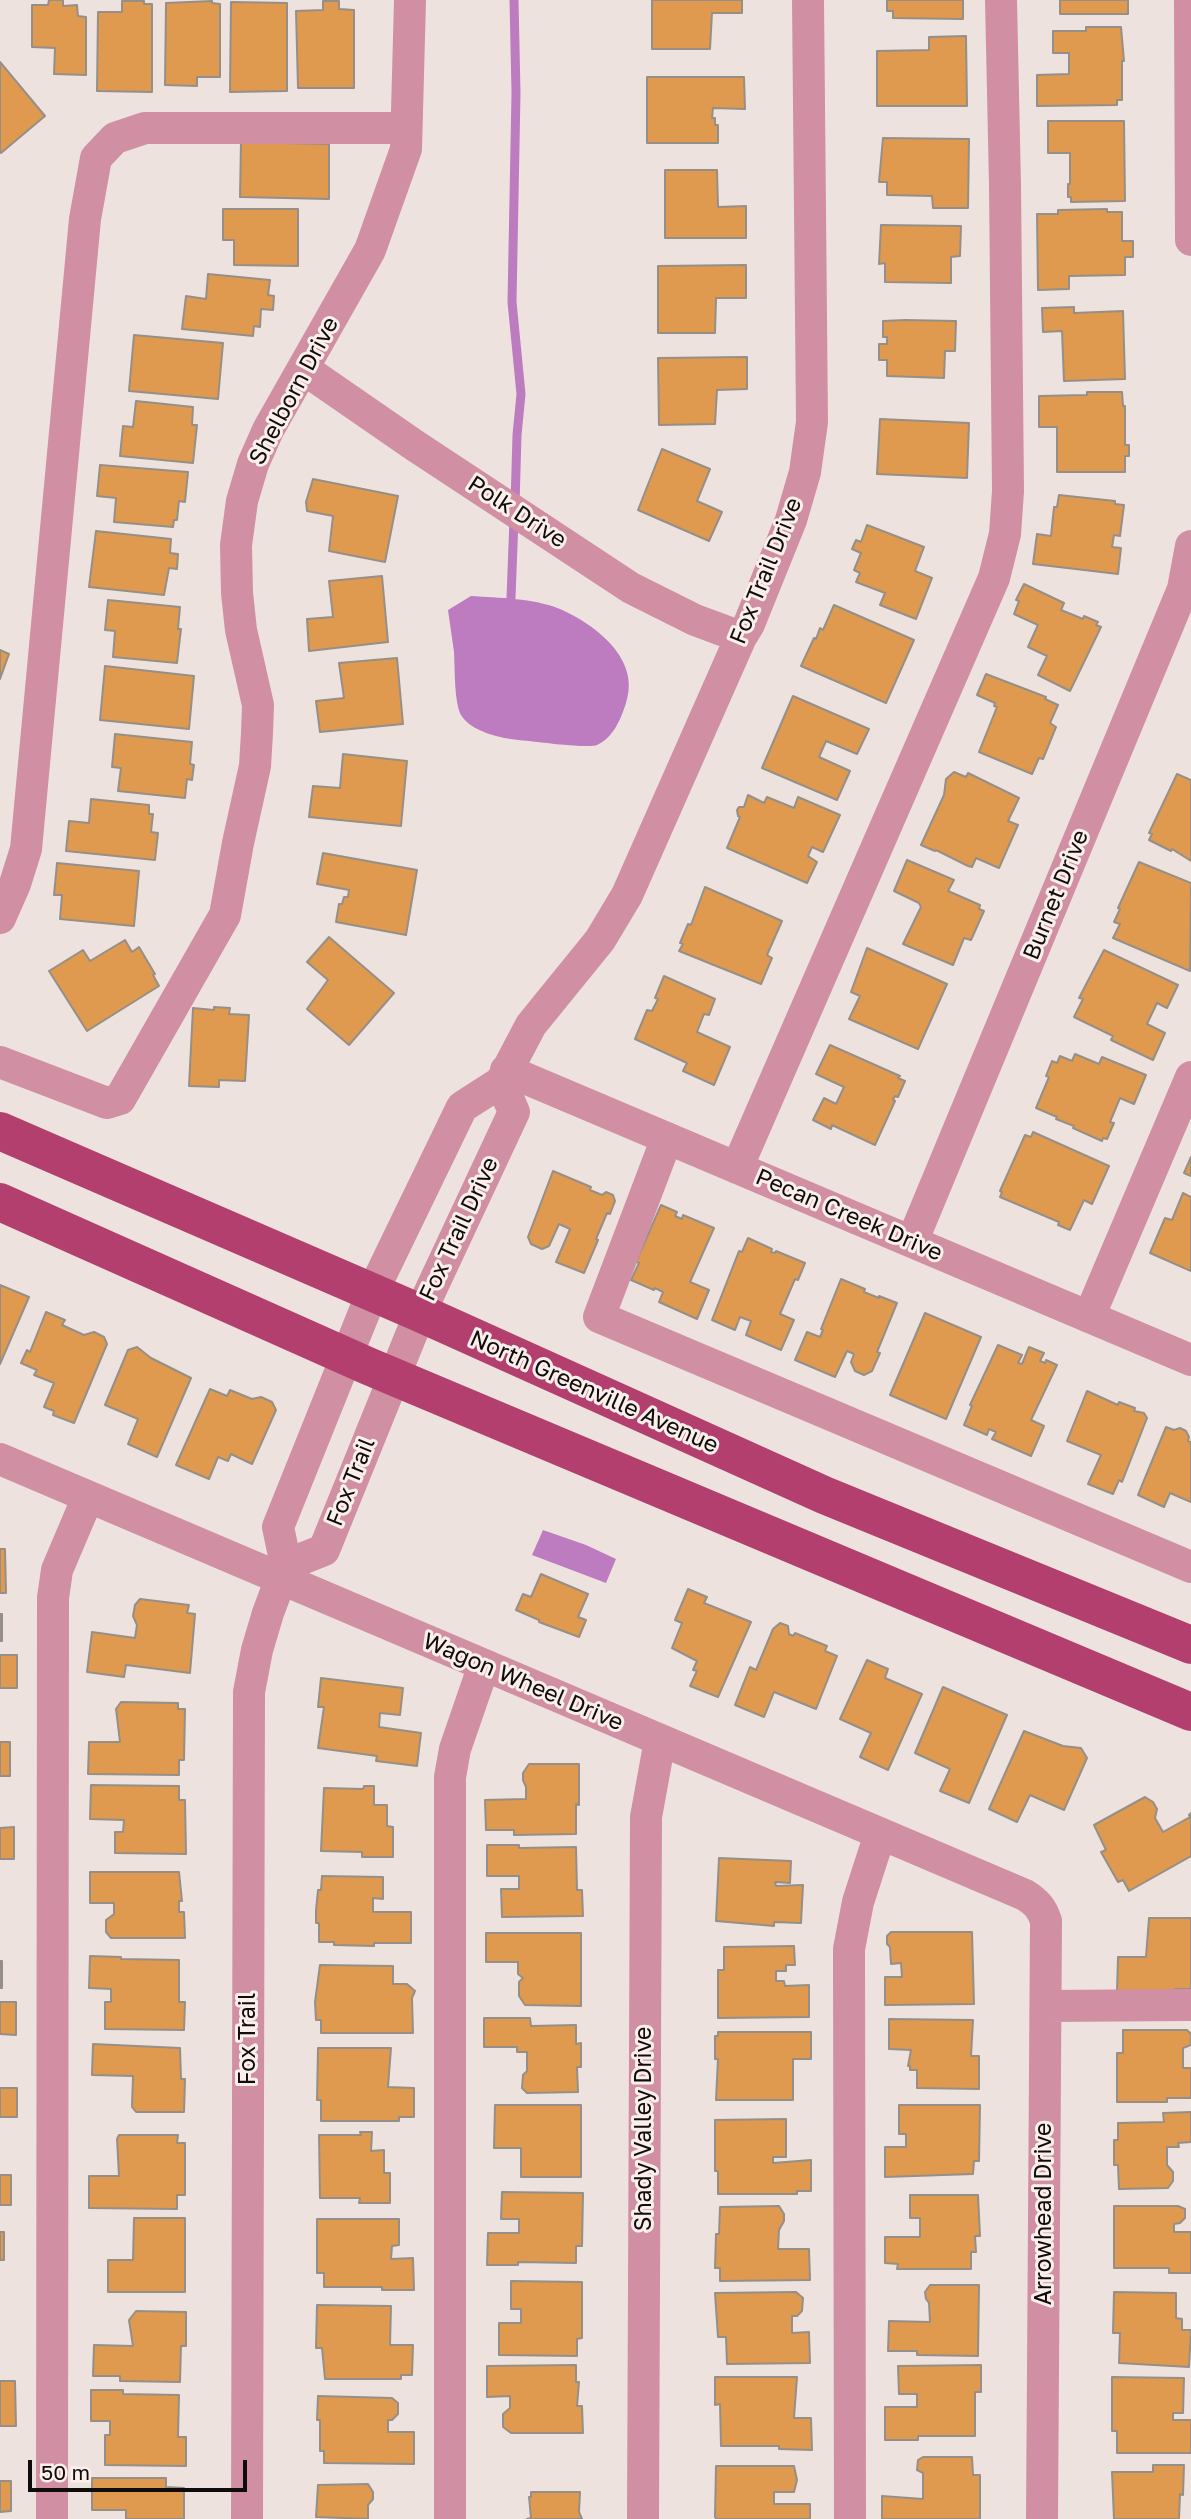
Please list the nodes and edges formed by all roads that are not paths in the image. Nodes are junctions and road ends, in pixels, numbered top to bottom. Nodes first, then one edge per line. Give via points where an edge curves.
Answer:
1 (410, 0) edge
2 (808, 0) edge
3 (1001, 0) edge
4 (1190, 0) edge
5 (406, 128) junction
6 (1191, 240) edge
7 (304, 369) junction
8 (1191, 546) edge
9 (741, 637) junction
10 (0, 918) edge
11 (0, 1062) edge
12 (503, 1076) junction
13 (1191, 1077) edge
14 (0, 1131) edge
15 (667, 1138) junction
16 (737, 1168) junction
17 (0, 1202) edge
18 (912, 1242) junction
19 (372, 1293) junction
20 (420, 1313) junction
21 (1088, 1317) junction
22 (345, 1355) junction
23 (1191, 1360) edge
24 (394, 1377) junction
25 (0, 1459) edge
26 (88, 1497) junction
27 (1191, 1567) edge
28 (282, 1572) junction
29 (1191, 1645) edge
30 (484, 1665) junction
31 (1191, 1712) edge
32 (660, 1740) junction
33 (880, 1834) junction
34 (1042, 1910) joint
35 (1191, 2005) edge
36 (1046, 2006) junction
37 (52, 2519) edge
38 (247, 2519) edge
39 (450, 2519) edge
40 (643, 2519) edge
41 (850, 2519) edge
42 (1042, 2519) edge

1 - 5 street, Shelborn Drive
2 - 9 street, Fox Trail Drive via 812,422 805,472 791,520
3 - 16 street via 1008,463 1005,534 994,578
4 - 6 street
5 - 7 street, Shelborn Drive via 406,149 370,250
5 - 10 street via 145,128 115,138 96,158 84,233 26,849
7 - 9 street, Polk Drive via 631,588
7 - 11 street, Shelborn Drive via 268,430 242,501 236,545 237,593 258,705 257,733 255,766 225,915 120,1099 107,1103
8 - 18 street, Burnet Drive via 1183,589
9 - 12 street, Fox Trail Drive via 628,895 600,940 531,1025
12 - 15 street, Pecan Creek Drive
12 - 19 street, Fox Trail Drive via 462,1107
12 - 20 street, Fox Trail Drive via 514,1112
13 - 21 street
14 - 19 main road, North Greenville Avenue
15 - 16 street, Pecan Creek Drive
15 - 27 street via 598,1317
16 - 18 street, Pecan Creek Drive
17 - 22 main road
18 - 21 street, Pecan Creek Drive
19 - 20 main road, North Greenville Avenue
19 - 22 street, Fox Trail Drive
20 - 24 street, Fox Trail Drive
20 - 29 main road, North Greenville Avenue via 824,1495
21 - 23 street, Pecan Creek Drive
22 - 24 main road
22 - 28 street, Fox Trail via 278,1527
24 - 28 street, Fox Trail via 324,1550
24 - 31 main road
25 - 26 street, Wagon Wheel Drive
26 - 28 street, Wagon Wheel Drive
26 - 37 street via 57,1570 53,1598
28 - 30 street, Wagon Wheel Drive
28 - 38 street, Fox Trail via 249,1692
30 - 32 street, Wagon Wheel Drive
30 - 39 street via 450,1777
32 - 33 street, Wagon Wheel Drive
32 - 40 street, Shady Valley Drive via 646,1817
33 - 34 street, Wagon Wheel Drive via 1025,1895
33 - 41 street via 858,1902 849,1949
34 - 36 street, Arrowhead Drive via 1046,1921
35 - 36 street
36 - 42 street, Arrowhead Drive

